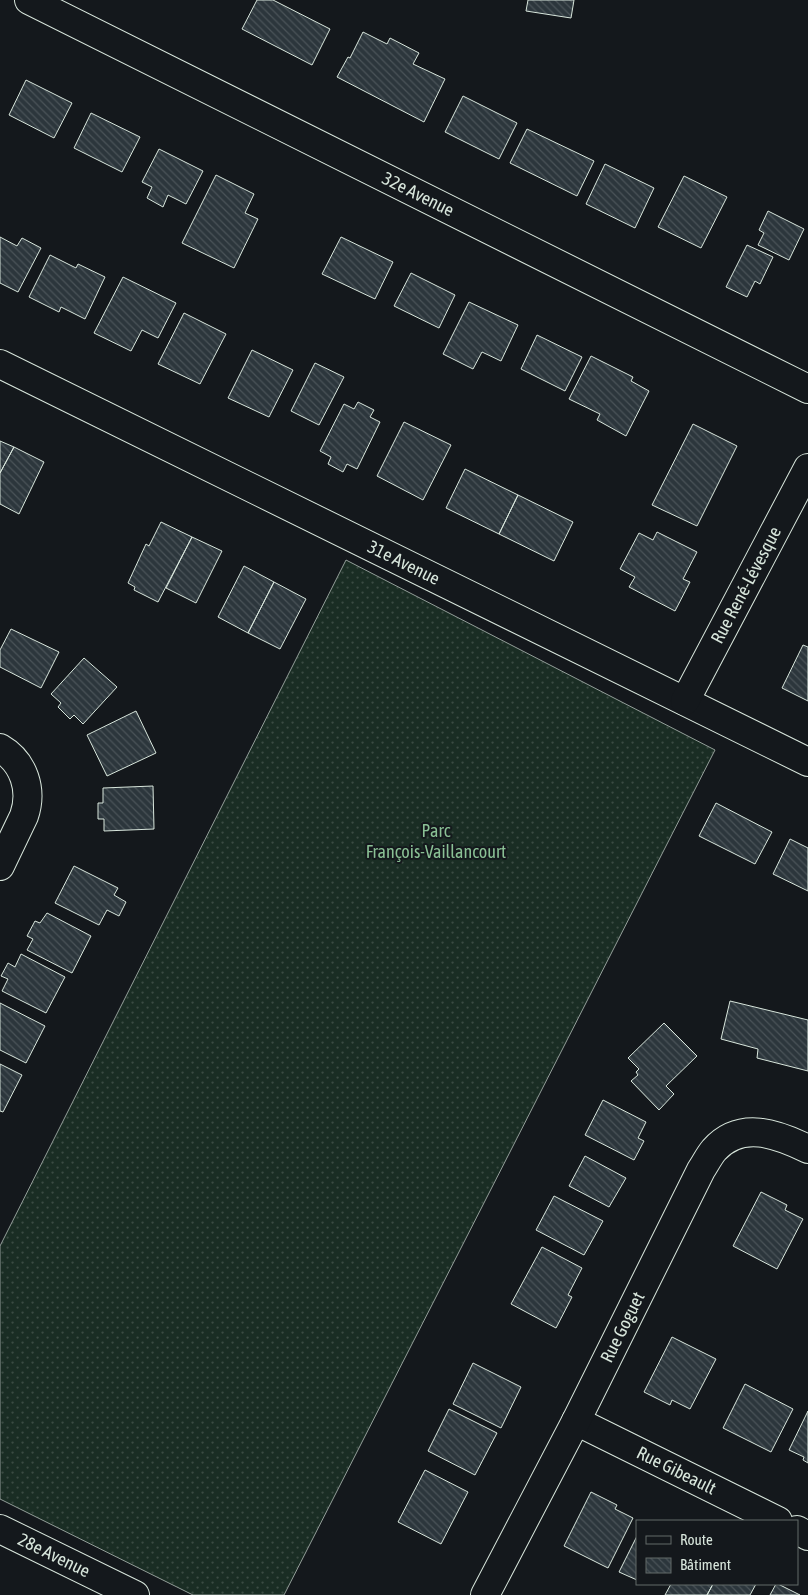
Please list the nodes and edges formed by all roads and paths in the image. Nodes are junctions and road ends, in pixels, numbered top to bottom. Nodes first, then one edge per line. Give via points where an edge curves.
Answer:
1 (28, 0) edge
2 (0, 364) edge
3 (808, 389) edge
4 (808, 468) edge
5 (685, 701) junction
6 (0, 748) edge
7 (808, 762) edge
8 (0, 866) edge
9 (808, 1149) edge
10 (576, 1421) junction
11 (776, 1520) edge
12 (0, 1529) edge
13 (135, 1595) edge
14 (485, 1595) edge

1 - 3 street, 32e Avenue
2 - 5 street, 31e Avenue
4 - 5 street, Rue René-Lévesque
5 - 7 street, 31e Avenue
6 - 8 street via 19,766 28,786 27,808
9 - 10 street, Rue Goguet via 786,1138 758,1132 736,1134 714,1150 701,1170
10 - 11 street, Rue Gibeault
10 - 14 street, Rue Goguet
12 - 13 street, 28e Avenue

